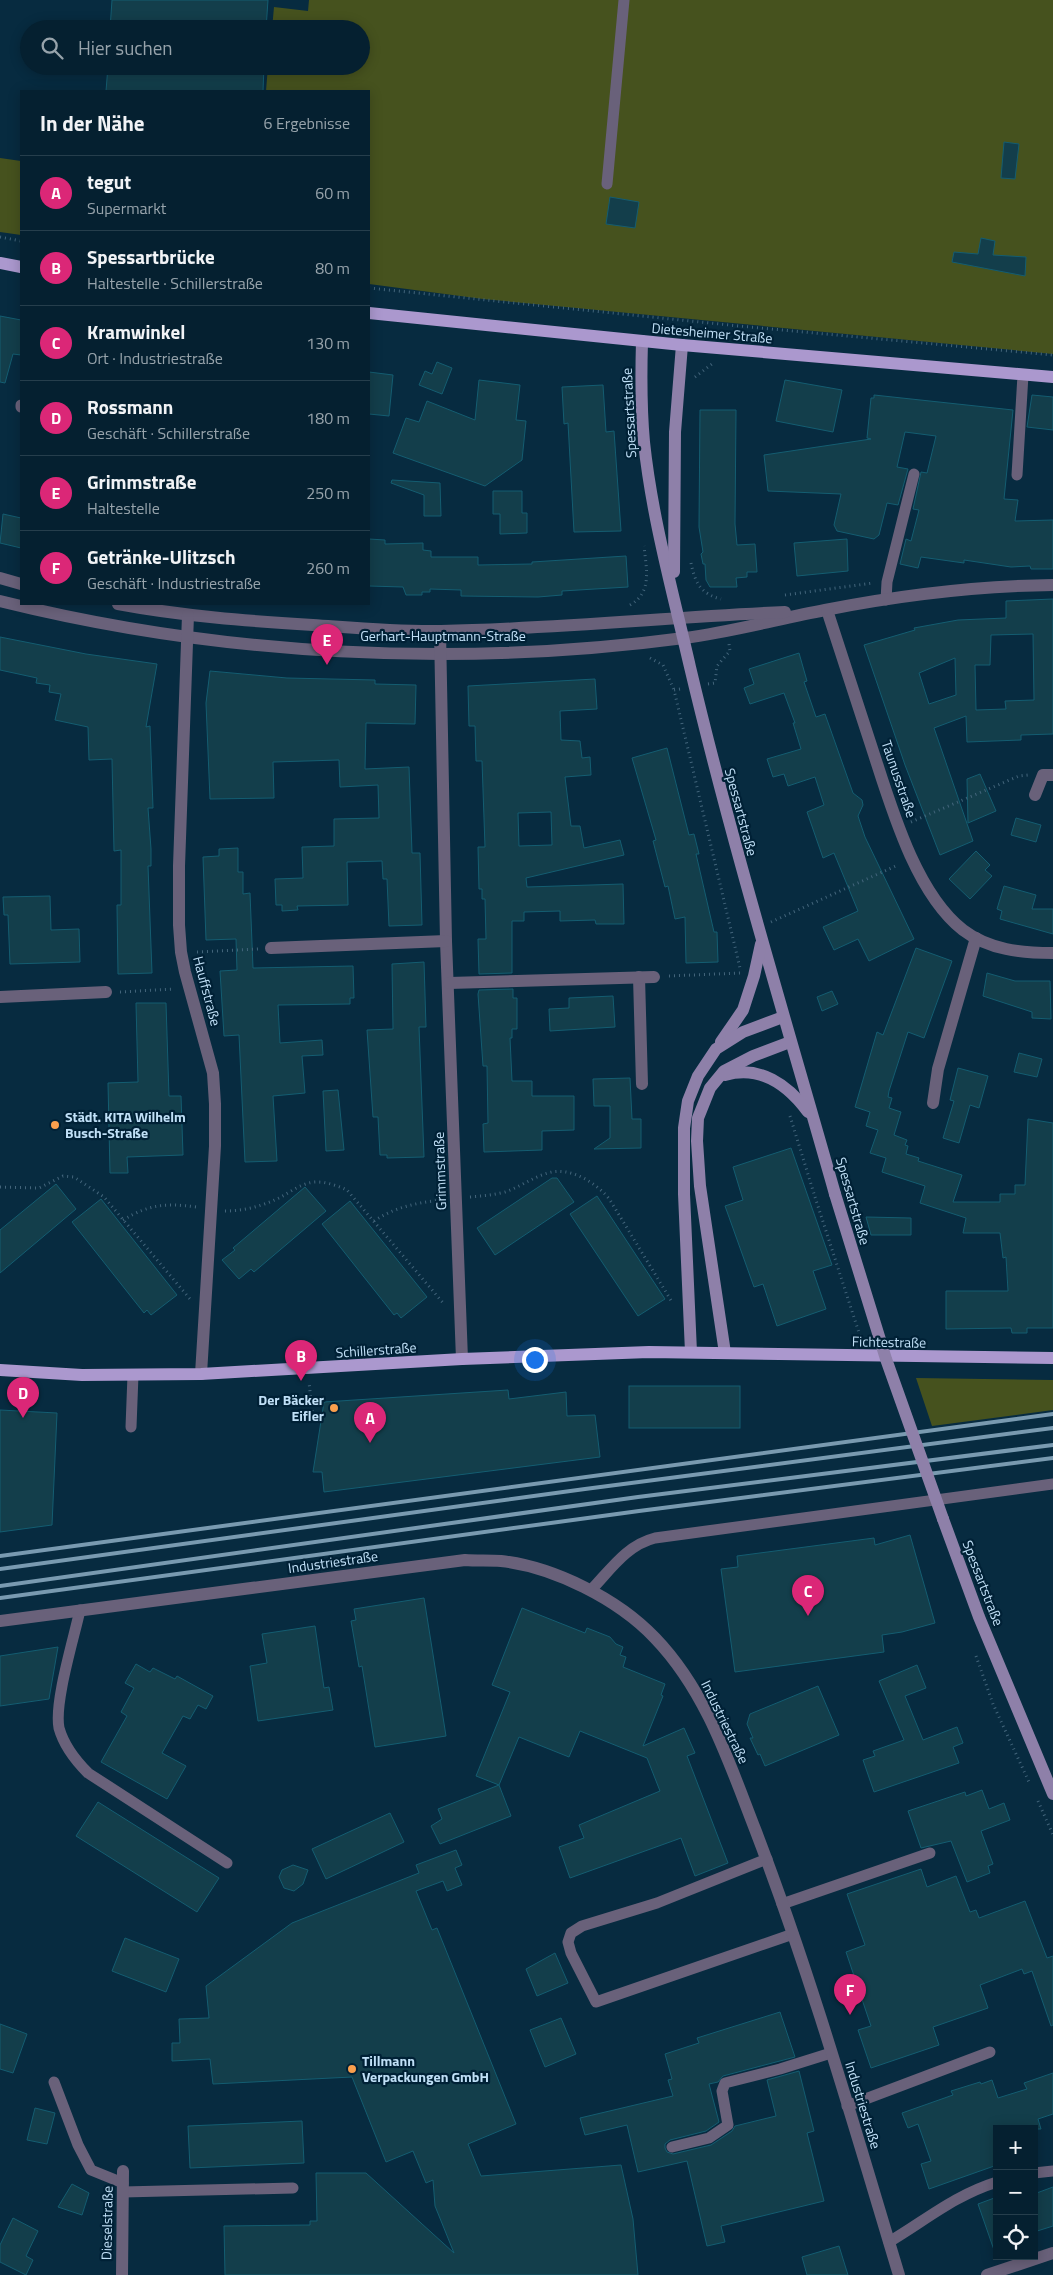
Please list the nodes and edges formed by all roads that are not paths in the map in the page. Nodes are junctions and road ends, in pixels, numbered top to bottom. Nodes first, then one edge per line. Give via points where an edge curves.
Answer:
1 (624, 0) edge
2 (607, 184) dead end
3 (0, 263) edge
4 (20, 267) edge
5 (370, 313) edge
6 (642, 341) junction
7 (682, 345) junction
8 (1023, 375) junction
9 (1053, 377) edge
10 (914, 474) dead end
11 (1018, 475) dead end
12 (0, 578) edge
13 (20, 584) edge
14 (1053, 585) edge
15 (675, 600) junction
16 (886, 600) junction
17 (0, 602) edge
18 (125, 605) edge
19 (827, 610) junction
20 (188, 614) junction
21 (679, 617) junction
22 (440, 631) junction
23 (187, 638) junction
24 (684, 638) junction
25 (440, 654) junction
26 (1048, 775) edge
27 (1035, 795) dead end
28 (976, 938) junction
29 (446, 941) junction
30 (761, 942) junction
31 (271, 948) road end
32 (1053, 953) edge
33 (639, 976) junction
34 (654, 977) road end
35 (449, 982) junction
36 (106, 992) road end
37 (0, 997) edge
38 (783, 1017) junction
39 (790, 1042) junction
40 (716, 1049) junction
41 (716, 1080) junction
42 (642, 1084) dead end
43 (933, 1103) dead end
44 (814, 1120) junction
45 (690, 1352) junction
46 (725, 1354) junction
47 (1053, 1358) edge
48 (462, 1359) junction
49 (0, 1370) edge
50 (201, 1374) junction
51 (133, 1375) junction
52 (131, 1427) dead end
53 (1053, 1484) edge
54 (592, 1589) junction
55 (80, 1610) junction
56 (0, 1621) edge
57 (1053, 1794) edge
58 (930, 1853) dead end
59 (766, 1859) junction
60 (227, 1863) dead end
61 (782, 1904) junction
62 (793, 1934) junction
63 (990, 2052) dead end
64 (831, 2053) junction
65 (54, 2082) dead end
66 (848, 2106) junction
67 (672, 2148) dead end
68 (1053, 2171) edge
69 (1038, 2173) edge
70 (123, 2182) junction
71 (993, 2183) edge
72 (292, 2188) dead end
73 (889, 2242) junction
74 (1053, 2253) edge
75 (122, 2275) edge
76 (899, 2275) edge
77 (987, 2275) edge

1 - 2 lane
3 - 4 main road
5 - 6 main road, Dietesheimer Straße
6 - 7 main road, Dietesheimer Straße
6 - 15 main road, Spessartstraße via 642,404 648,469
7 - 8 main road, Dietesheimer Straße
7 - 15 main road, Spessartstraße via 674,496
8 - 9 main road, Dietesheimer Straße
8 - 11 lane
10 - 16 lane via 886,582
12 - 13 street
14 - 16 street, Gerhart-Hauptmann-Straße via 1001,586
15 - 21 main road, Spessartstraße
16 - 19 street, Gerhart-Hauptmann-Straße
17 - 23 street, Gerhart-Hauptmann-Straße via 118,628
18 - 20 street, Gerhart-Hauptmann-Straße
19 - 21 street, Gerhart-Hauptmann-Straße
19 - 24 street, Gerhart-Hauptmann-Straße
19 - 28 street, Taunusstraße via 899,827 913,858 938,906
20 - 22 street, Gerhart-Hauptmann-Straße via 228,620
20 - 23 street, Hauffstraße
21 - 22 street, Gerhart-Hauptmann-Straße via 570,626
21 - 24 main road, Spessartstraße
22 - 25 street, Grimmstraße
23 - 25 street, Gerhart-Hauptmann-Straße via 327,650
23 - 50 street, Hauffstraße via 178,866 181,952 215,1086 215,1146
24 - 25 street, Gerhart-Hauptmann-Straße
24 - 30 main road, Spessartstraße
25 - 29 street, Grimmstraße
26 - 27 street
28 - 32 street, Taunusstraße via 1014,951
28 - 43 street via 938,1069
29 - 31 street
29 - 35 street, Grimmstraße
30 - 38 main road, Spessartstraße
30 - 40 main road via 743,1010
33 - 34 street
33 - 35 street
33 - 42 street
35 - 48 street, Grimmstraße
36 - 37 street
38 - 39 main road, Spessartstraße
38 - 40 main road via 743,1032
39 - 41 main road via 736,1064
39 - 44 main road, Spessartstraße
40 - 45 main road via 693,1086 684,1128
41 - 44 main road via 724,1075 744,1072 766,1077 796,1096
41 - 46 main road via 698,1118 698,1141 700,1186
44 - 57 main road, Spessartstraße, bridge via 894,1382 979,1617
45 - 46 main road, Schillerstraße
45 - 48 main road, Schillerstraße
46 - 47 main road, Fichtestraße
48 - 50 main road, Schillerstraße
49 - 51 main road, Schillerstraße
50 - 51 main road, Schillerstraße
51 - 52 lane
53 - 54 lane via 655,1538 629,1549
54 - 55 street, Industriestraße via 502,1561 465,1560
54 - 59 street, Industriestraße via 656,1638 696,1692 716,1732
55 - 56 street, Industriestraße
55 - 60 lane via 58,1717 73,1757 88,1773
58 - 61 lane
59 - 61 street, Industriestraße
59 - 62 lane via 658,1903 582,1926 571,1933 568,1942 571,1953 596,2002
61 - 62 street, Industriestraße
62 - 64 street, Industriestraße
63 - 66 lane
64 - 66 street, Industriestraße
64 - 67 lane via 725,2083 722,2091 728,2125 709,2138
65 - 70 lane via 91,2170
66 - 73 street, Industriestraße
68 - 69 lane
70 - 72 lane
70 - 75 street, Dieselstraße
71 - 73 lane via 949,2202
73 - 76 street, Industriestraße
74 - 77 street

